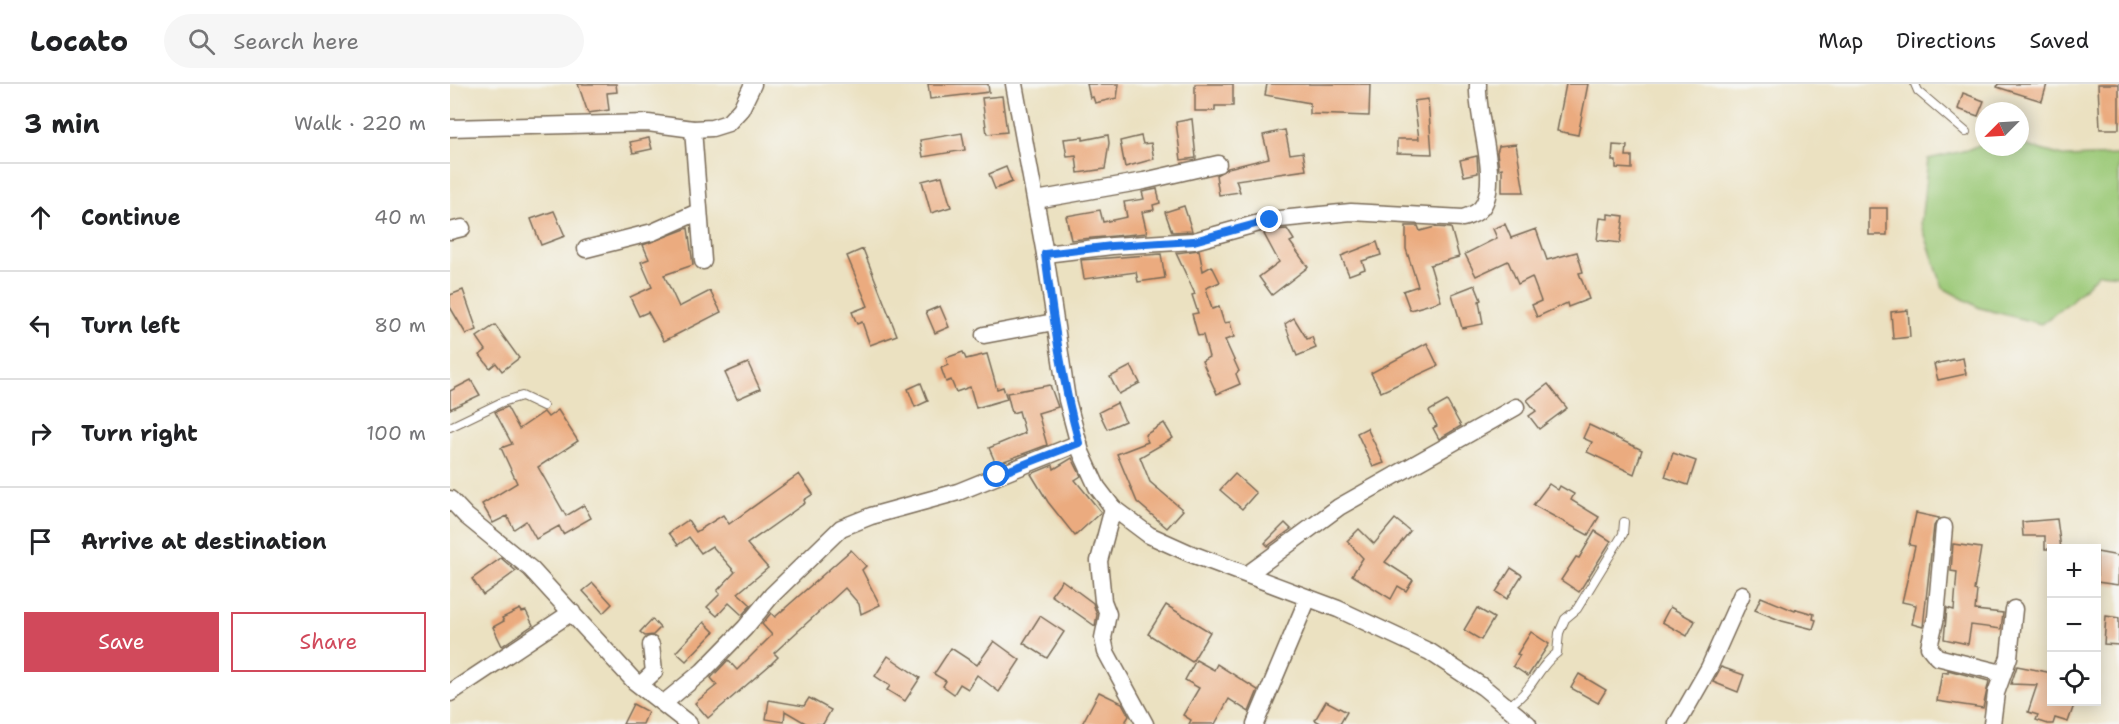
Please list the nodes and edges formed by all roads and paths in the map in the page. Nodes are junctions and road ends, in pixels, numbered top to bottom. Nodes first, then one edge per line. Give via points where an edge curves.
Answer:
1 (753, 84) edge
2 (1014, 84) edge
3 (1478, 84) edge
4 (1916, 84) edge
5 (450, 128) edge
6 (693, 129) junction
7 (1966, 132) dead end
8 (1218, 164) dead end
9 (1036, 200) junction
10 (698, 212) junction
11 (586, 249) dead end
12 (1045, 254) junction
13 (703, 261) dead end
14 (1054, 322) junction
15 (984, 334) dead end
16 (543, 406) dead end
17 (1516, 407) dead end
18 (450, 428) edge
19 (1079, 443) junction
20 (450, 498) edge
21 (1113, 508) junction
22 (1624, 522) dead end
23 (1944, 527) dead end
24 (1248, 574) junction
25 (1742, 594) dead end
26 (1308, 598) junction
27 (2014, 609) dead end
28 (572, 612) junction
29 (651, 645) dead end
30 (2002, 674) junction
31 (640, 685) junction
32 (450, 693) edge
33 (664, 703) junction
34 (1507, 706) junction
35 (689, 724) edge
36 (1145, 724) edge
37 (1255, 724) edge
38 (1528, 724) edge
39 (1677, 724) edge
40 (1992, 724) edge

1 - 6 street via 741,110 728,123
2 - 9 street
3 - 12 street via 1477,104 1489,173 1485,202 1477,213 1463,218 1339,213 1270,220 1194,241
4 - 7 lane via 1918,91
5 - 6 street via 648,123
6 - 10 street
8 - 9 street
9 - 12 street
10 - 11 street via 653,232
10 - 13 street
12 - 14 street
14 - 15 street
14 - 19 street via 1067,400
16 - 18 lane via 522,396
17 - 24 street via 1339,507
19 - 21 street via 1097,487
19 - 33 street via 958,492 841,528 772,595 703,671
20 - 28 street
21 - 24 street via 1149,535
21 - 36 street via 1099,561 1108,614 1103,638 1106,652
22 - 34 lane via 1623,534 1577,609 1565,619 1557,652 1544,662 1529,690
23 - 30 street via 1936,617 1929,647 1936,657
24 - 26 street
25 - 39 street via 1709,668
26 - 34 street via 1430,652
26 - 37 street
27 - 30 street via 2009,657
28 - 31 street
28 - 32 street
29 - 31 street via 654,672
30 - 40 street
31 - 33 street
33 - 35 street
34 - 38 street

